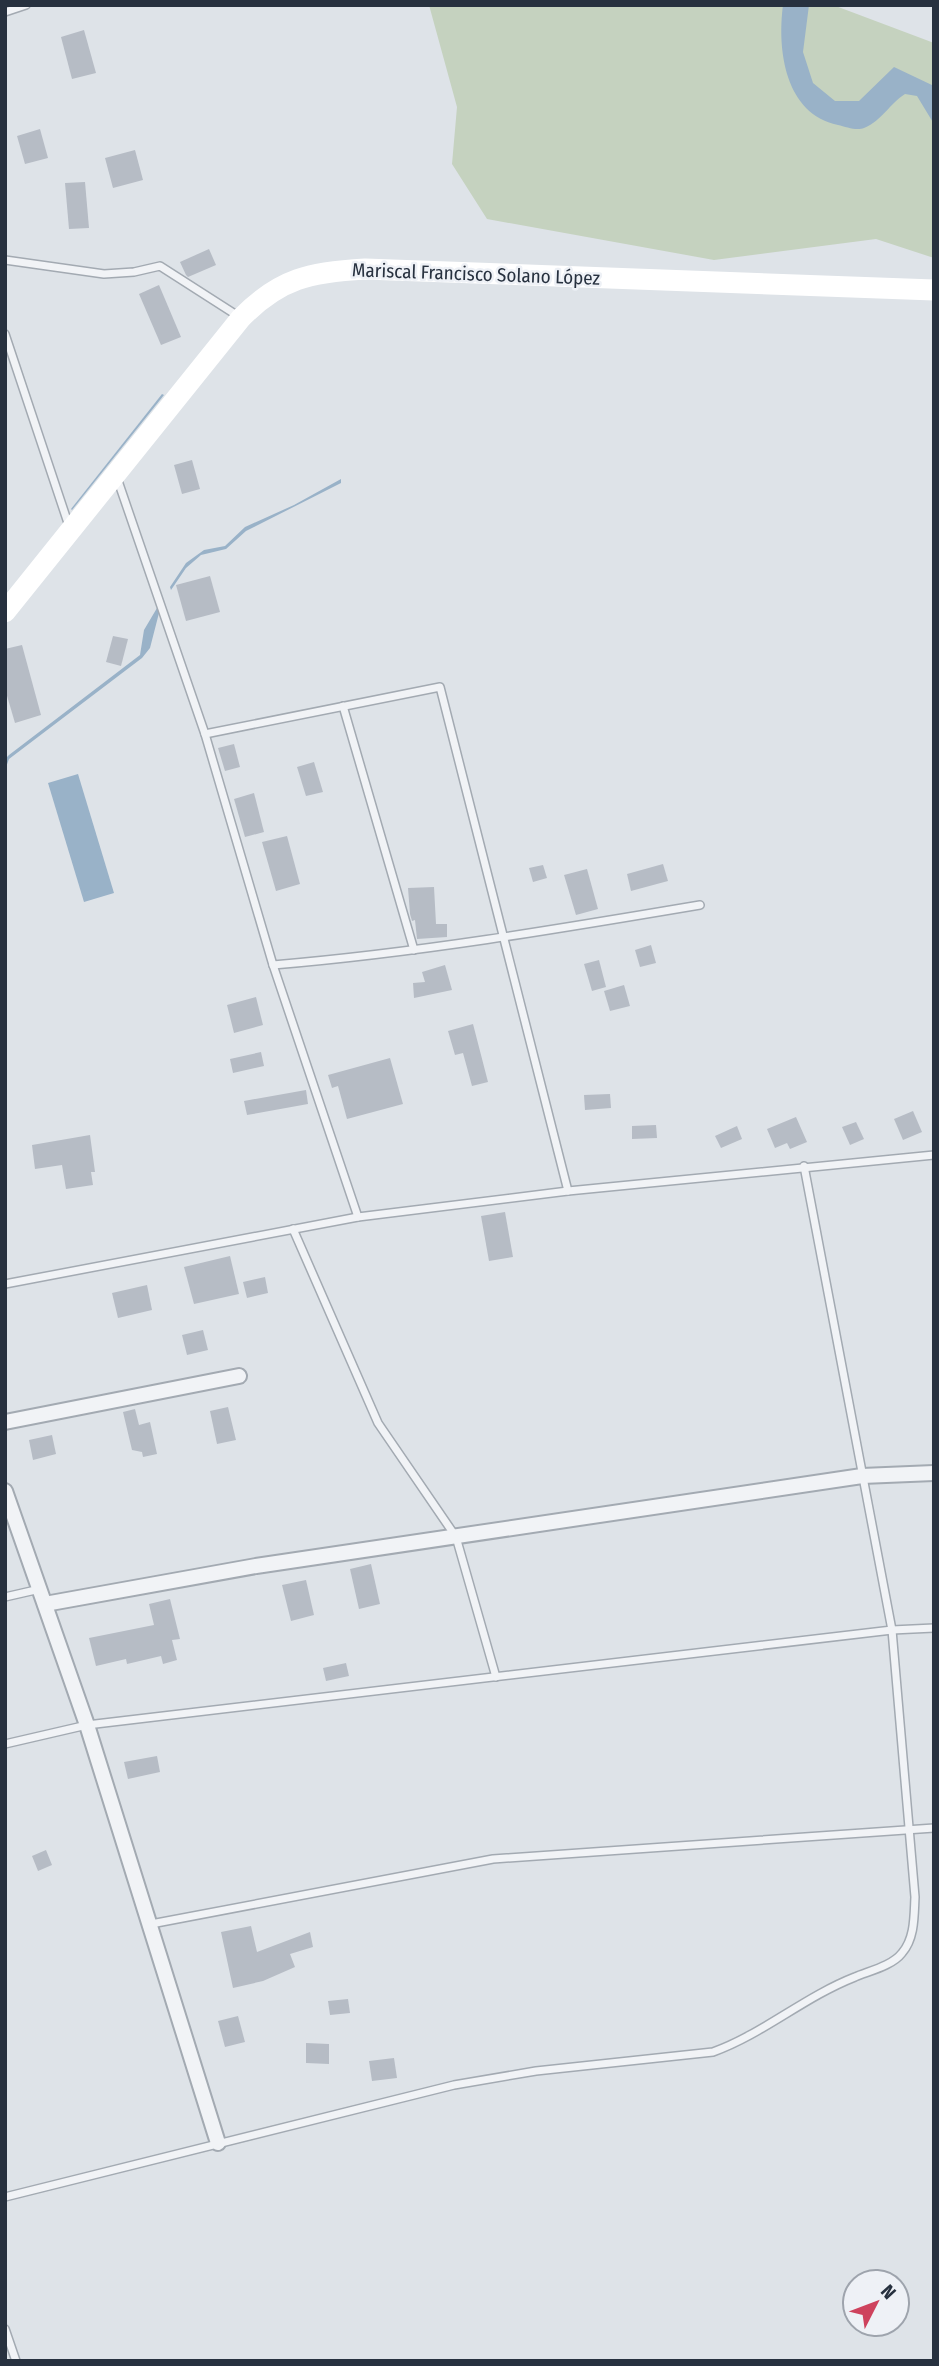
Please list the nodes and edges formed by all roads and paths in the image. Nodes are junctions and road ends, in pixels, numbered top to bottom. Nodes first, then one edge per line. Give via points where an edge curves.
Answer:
1 (26, 5) edge
2 (5, 12) edge
3 (5, 260) edge
4 (934, 290) edge
5 (241, 318) junction
6 (5, 334) edge
7 (115, 474) junction
8 (71, 530) junction
9 (5, 612) edge
10 (343, 706) junction
11 (205, 734) junction
12 (699, 905) dead end
13 (504, 938) junction
14 (414, 950) junction
15 (273, 965) junction
16 (934, 1155) edge
17 (804, 1166) junction
18 (568, 1191) junction
19 (358, 1217) junction
20 (293, 1230) junction
21 (5, 1284) edge
22 (239, 1376) dead end
23 (5, 1422) edge
24 (934, 1473) edge
25 (862, 1476) junction
26 (5, 1492) edge
27 (456, 1537) junction
28 (40, 1589) junction
29 (5, 1597) edge
30 (45, 1604) junction
31 (934, 1628) edge
32 (892, 1630) junction
33 (496, 1677) junction
34 (87, 1725) junction
35 (5, 1744) edge
36 (934, 1828) edge
37 (911, 1829) junction
38 (151, 1924) junction
39 (218, 2143) junction
40 (5, 2197) edge
41 (5, 2329) edge
42 (16, 2361) edge

1 - 2 lane
3 - 5 lane via 104,274 160,266
4 - 5 main road, Mariscal Francisco Solano López via 356,269 294,279 274,288
5 - 7 main road, Mariscal Francisco Solano López
6 - 8 lane
7 - 8 main road, Mariscal Francisco Solano López
7 - 11 lane
8 - 9 main road, Mariscal Francisco Solano López
10 - 11 lane
10 - 13 lane via 440,687
10 - 14 lane
11 - 15 lane
12 - 13 lane
13 - 14 lane
13 - 18 lane
14 - 15 lane
15 - 19 lane
16 - 17 lane
17 - 18 lane
17 - 25 lane
18 - 19 lane
19 - 20 lane
20 - 21 lane
20 - 27 lane via 378,1423
22 - 23 street
24 - 25 street
25 - 27 street
25 - 32 lane
26 - 28 street
27 - 30 street via 256,1566
27 - 33 lane
28 - 29 lane
28 - 30 street
30 - 34 street
31 - 32 lane
32 - 33 lane
32 - 37 lane
33 - 34 lane
34 - 35 lane
34 - 38 street
36 - 37 lane
37 - 38 lane via 493,1859
37 - 39 lane via 914,1924 901,1955 839,1983 737,2043 713,2052 536,2071 454,2085
38 - 39 street
39 - 40 lane
41 - 42 lane

